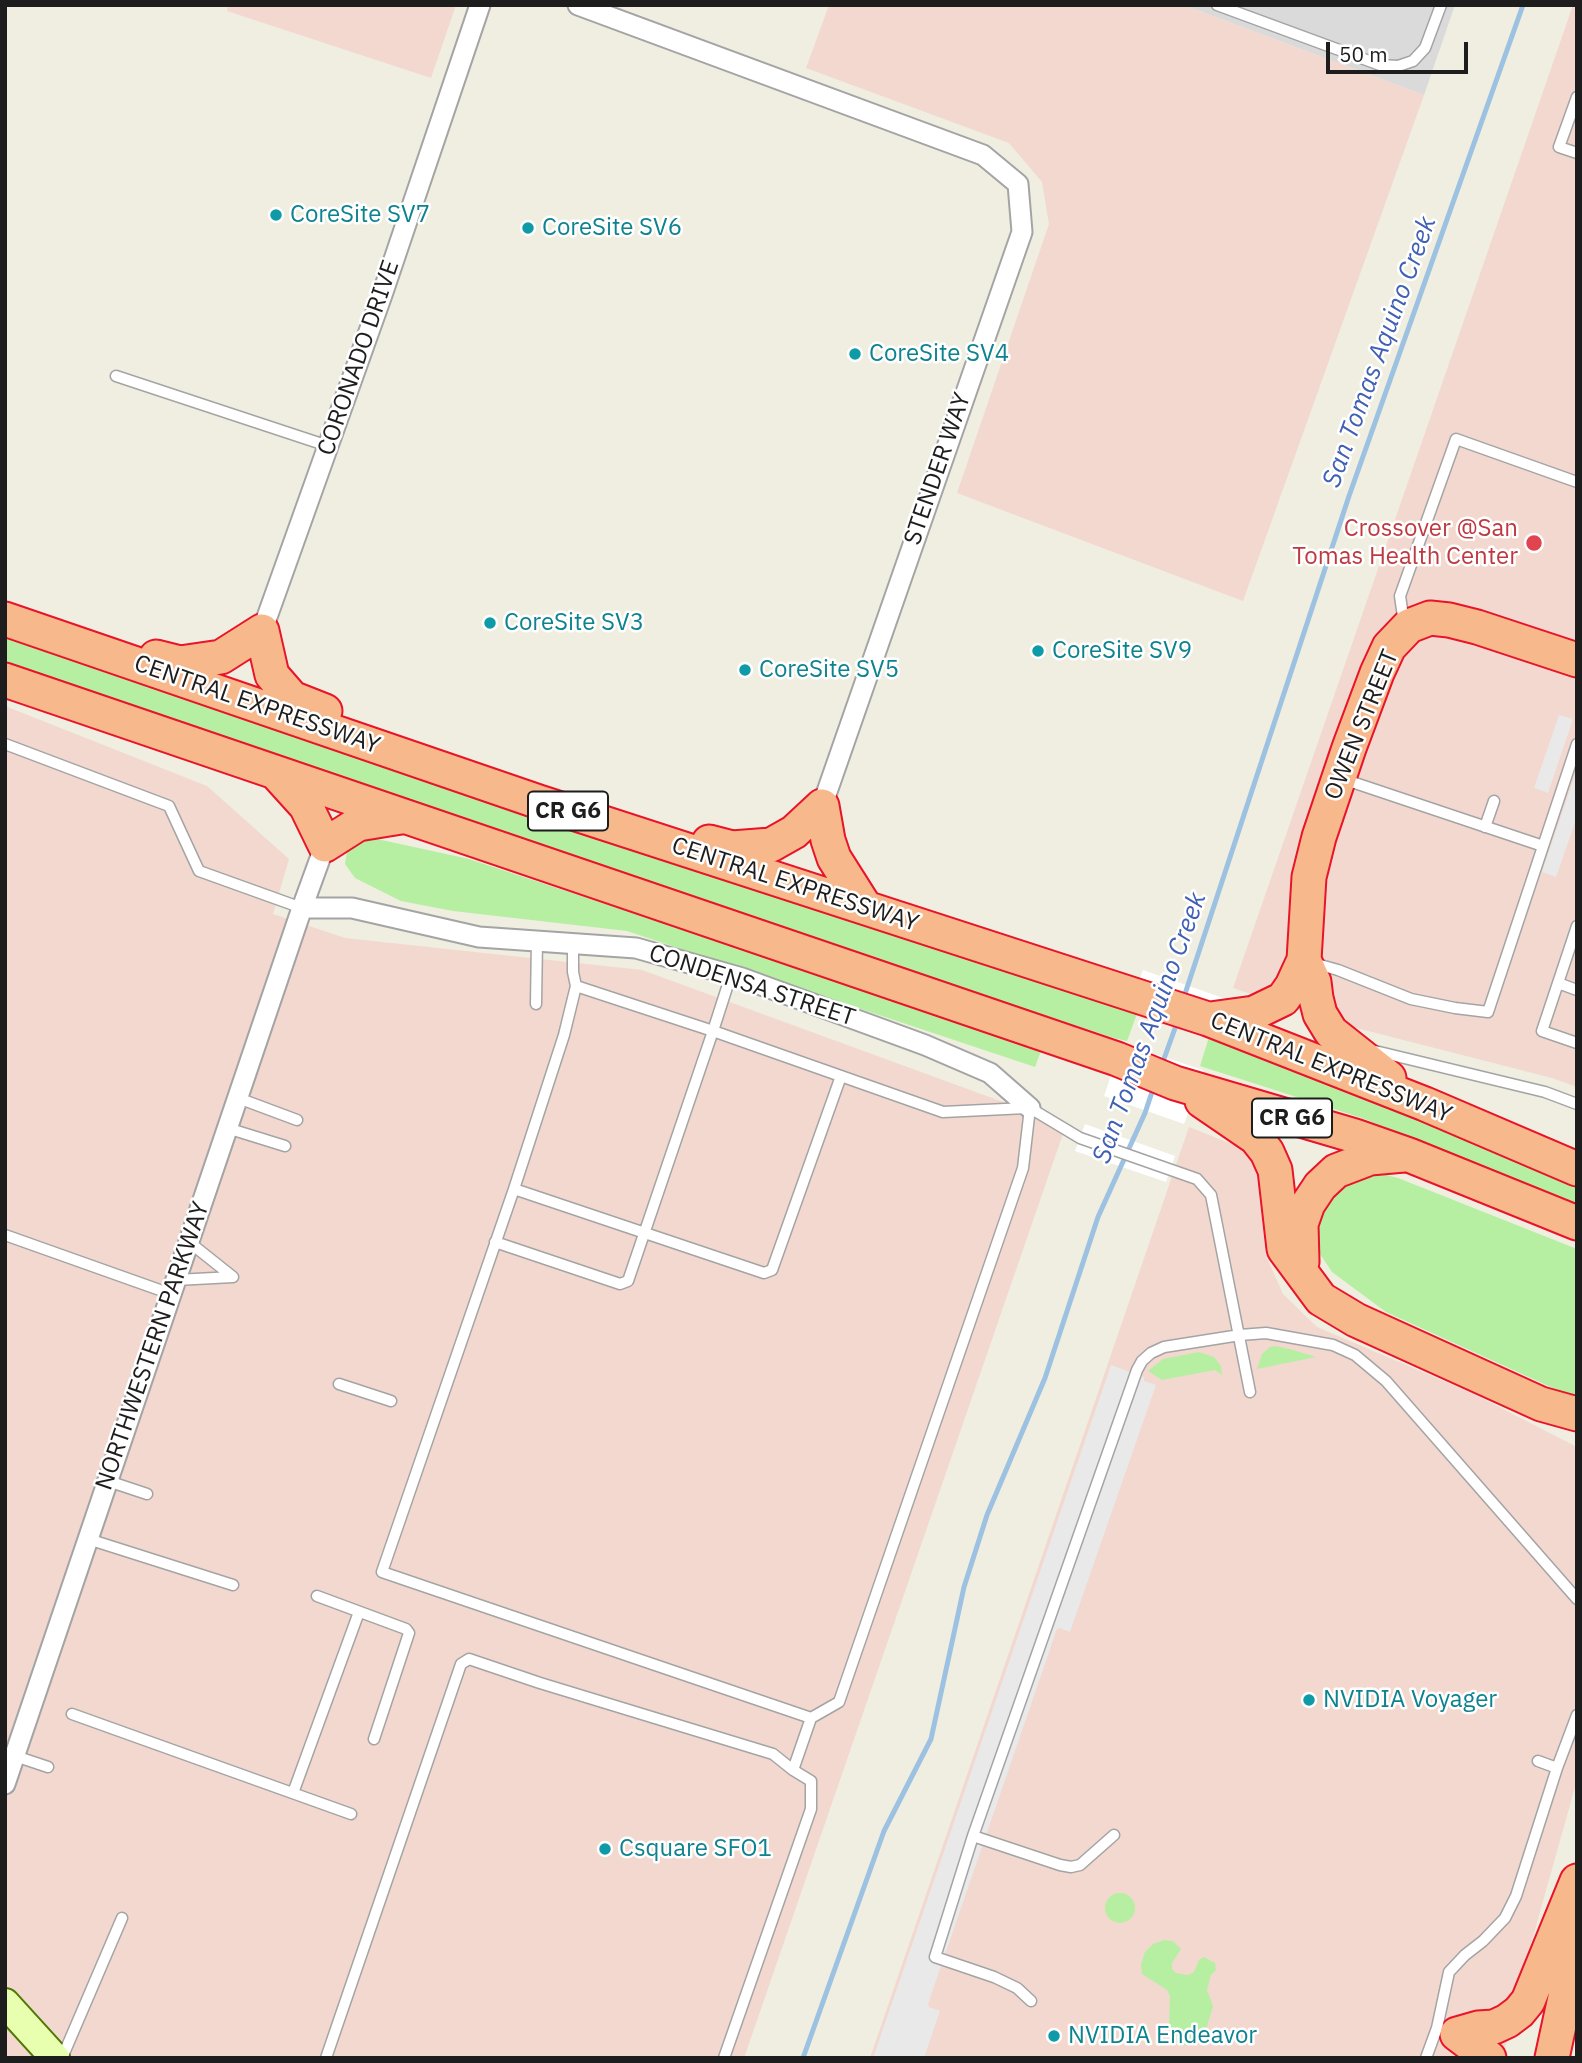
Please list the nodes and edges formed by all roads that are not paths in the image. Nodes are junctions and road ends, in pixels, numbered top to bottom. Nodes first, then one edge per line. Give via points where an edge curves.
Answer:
1 (480, 5) edge
2 (578, 5) edge
3 (1217, 5) edge
4 (1441, 5) edge
5 (1577, 97) edge
6 (1577, 153) edge
7 (116, 376) dead end
8 (328, 446) junction
9 (1577, 482) edge
10 (21, 624) edge
11 (262, 631) junction
12 (1405, 631) junction
13 (1577, 660) edge
14 (5, 680) edge
15 (5, 744) edge
16 (1577, 744) edge
17 (275, 772) junction
18 (1339, 778) junction
19 (1494, 801) dead end
20 (539, 802) junction
21 (822, 806) junction
22 (405, 816) junction
23 (1485, 827) junction
24 (325, 845) junction
25 (1543, 846) junction
26 (865, 907) junction
27 (302, 908) junction
28 (1577, 926) edge
29 (537, 940) junction
30 (573, 944) junction
31 (1304, 960) junction
32 (731, 975) junction
33 (1558, 983) junction
34 (576, 986) junction
35 (1577, 990) edge
36 (536, 1004) dead end
37 (1208, 1019) junction
38 (713, 1031) junction
39 (1345, 1043) junction
40 (1577, 1043) edge
41 (841, 1076) junction
42 (1175, 1083) junction
43 (238, 1098) junction
44 (1425, 1104) junction
45 (1577, 1104) edge
46 (1030, 1108) junction
47 (297, 1120) dead end
48 (227, 1128) junction
49 (285, 1146) dead end
50 (1409, 1154) junction
51 (1577, 1169) edge
52 (513, 1189) junction
53 (1577, 1223) edge
54 (644, 1233) junction
55 (5, 1235) edge
56 (189, 1242) junction
57 (495, 1242) junction
58 (1302, 1275) junction
59 (173, 1287) junction
60 (1240, 1335) junction
61 (339, 1384) dead end
62 (1250, 1392) dead end
63 (391, 1401) dead end
64 (1541, 1404) junction
65 (1577, 1414) edge
66 (1577, 1432) edge
67 (108, 1482) junction
68 (147, 1494) dead end
69 (88, 1539) junction
70 (233, 1585) dead end
71 (317, 1596) dead end
72 (1577, 1599) edge
73 (359, 1612) junction
74 (72, 1714) dead end
75 (1577, 1715) edge
76 (811, 1718) junction
77 (374, 1739) dead end
78 (15, 1756) junction
79 (1538, 1761) dead end
80 (48, 1767) dead end
81 (1557, 1768) junction
82 (793, 1770) junction
83 (5, 1784) edge
84 (293, 1793) junction
85 (351, 1814) dead end
86 (1114, 1835) dead end
87 (973, 1836) junction
88 (1577, 1881) edge
89 (122, 1918) dead end
90 (1577, 1942) edge
91 (1031, 2001) dead end
92 (5, 2003) edge
93 (1447, 2031) junction
94 (55, 2058) edge
95 (62, 2058) edge
96 (326, 2058) edge
97 (724, 2058) edge
98 (1426, 2058) edge
99 (1489, 2058) edge
100 (1552, 2058) edge

1 - 8 street, CORONADO DRIVE
2 - 21 street, STENDER WAY via 983,155 1018,184 1021,232
3 - 4 lane via 1380,65 1398,66 1413,61 1425,48
5 - 6 lane via 1559,147
7 - 8 lane
8 - 11 street, CORONADO DRIVE
9 - 12 lane via 1456,439 1400,596
10 - 11 highway via 180,663 221,657
10 - 20 highway, CENTRAL EXPRESSWAY / CR G6
11 - 20 highway via 272,675 292,698
12 - 13 highway, OWEN STREET via 1430,618 1449,620
12 - 18 highway, OWEN STREET via 1390,647 1377,673
14 - 17 highway, CENTRAL EXPRESSWAY / CR G6
15 - 27 lane via 169,806 199,872
16 - 25 lane
17 - 22 highway, CENTRAL EXPRESSWAY / CR G6
17 - 24 highway via 306,806
18 - 23 lane
18 - 31 highway, OWEN STREET via 1309,877
19 - 23 lane
20 - 21 highway via 732,848 771,845 794,832
20 - 26 highway, CENTRAL EXPRESSWAY / CR G6
21 - 26 highway via 834,858
22 - 24 highway via 358,824
22 - 42 highway, CENTRAL EXPRESSWAY / CR G6
23 - 25 lane
24 - 27 street, NORTHWESTERN PARKWAY
25 - 31 lane via 1488,1012 1411,999
26 - 37 highway, CENTRAL EXPRESSWAY / CR G6
27 - 29 street, CONDENSA STREET via 352,908 479,937
27 - 43 street, NORTHWESTERN PARKWAY
28 - 33 lane
29 - 30 street, CONDENSA STREET
29 - 36 lane
30 - 32 street, CONDENSA STREET via 636,948
30 - 34 lane
31 - 37 highway via 1283,999 1254,1013
31 - 39 highway via 1320,1014
32 - 38 lane
32 - 46 street, CONDENSA STREET via 990,1073
33 - 35 lane
33 - 40 lane via 1542,1031
34 - 38 lane
34 - 52 lane
37 - 44 highway, CENTRAL EXPRESSWAY / CR G6
38 - 41 lane
38 - 54 lane
39 - 44 highway
39 - 45 lane
41 - 46 lane via 943,1112
41 - 54 lane via 772,1270 764,1273
42 - 50 highway, CENTRAL EXPRESSWAY / CR G6
42 - 58 highway via 1256,1138 1267,1152 1275,1170 1284,1249
43 - 47 lane
43 - 48 street, NORTHWESTERN PARKWAY
44 - 51 highway, CENTRAL EXPRESSWAY / CR G6
46 - 60 lane, CONDENSA STREET via 1080,1138 1200,1175 1211,1195
46 - 76 lane via 1023,1168 839,1702
48 - 49 lane
48 - 56 street, NORTHWESTERN PARKWAY
50 - 53 highway, CENTRAL EXPRESSWAY / CR G6
50 - 58 highway via 1370,1158 1336,1171 1320,1185 1301,1224
52 - 54 lane
52 - 57 lane
54 - 57 lane via 628,1281 620,1284
55 - 59 lane
56 - 59 street, NORTHWESTERN PARKWAY
56 - 59 lane via 233,1278
57 - 76 lane via 382,1572
58 - 64 highway via 1321,1299 1356,1320
59 - 67 street, NORTHWESTERN PARKWAY
60 - 62 lane
60 - 72 lane via 1290,1336 1355,1355 1386,1381
60 - 87 lane via 1164,1347 1151,1353 1137,1370
61 - 63 lane
64 - 65 highway
64 - 66 highway
67 - 68 lane
67 - 69 street, NORTHWESTERN PARKWAY
69 - 70 lane
69 - 78 street, NORTHWESTERN PARKWAY
71 - 73 lane
73 - 77 lane via 409,1633
73 - 84 lane
74 - 84 lane
75 - 81 lane
76 - 82 lane
78 - 80 lane
78 - 83 street, NORTHWESTERN PARKWAY
79 - 81 lane
81 - 93 lane via 1505,1918 1449,1972
82 - 96 lane via 773,1754 470,1659 461,1664
82 - 97 lane via 811,1781 811,1809
84 - 85 lane
86 - 87 lane via 1080,1865 1071,1867
87 - 91 lane via 935,1957 1017,1988
88 - 93 highway via 1528,2001 1519,2012 1494,2027
89 - 95 lane
90 - 100 highway
92 - 94 main road
93 - 98 lane
93 - 99 highway

